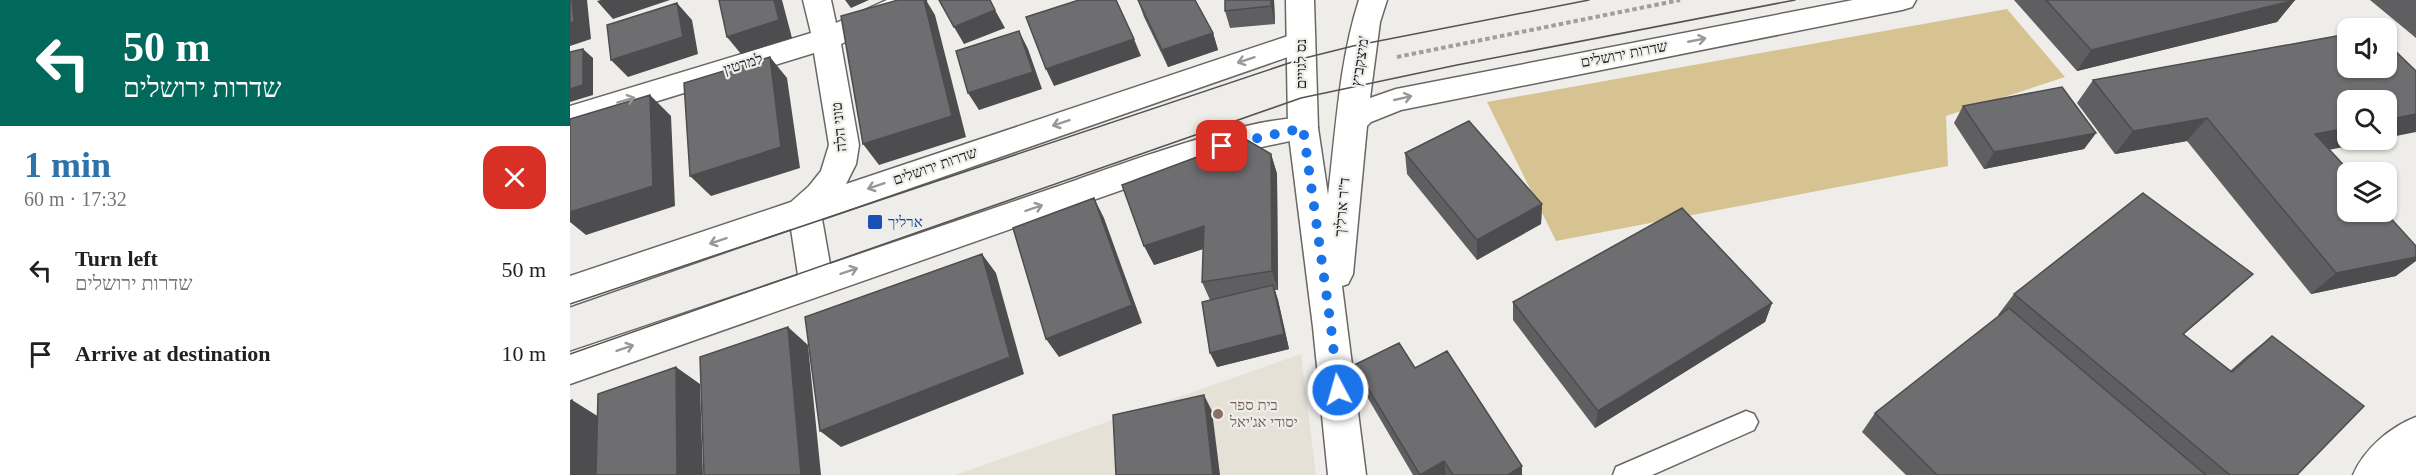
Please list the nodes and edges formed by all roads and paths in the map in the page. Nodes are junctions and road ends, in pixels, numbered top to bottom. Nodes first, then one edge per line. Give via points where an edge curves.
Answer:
1 (817, 0) edge
2 (912, 0) edge
3 (1300, 0) edge
4 (1373, 0) edge
5 (1680, 0) edge
6 (1902, 0) edge
7 (826, 39) junction
8 (1301, 42) junction
9 (1359, 65) junction
10 (570, 117) edge
11 (1351, 123) junction
12 (1303, 128) junction
13 (804, 211) junction
14 (773, 222) junction
15 (816, 283) junction
16 (570, 291) edge
17 (1331, 327) junction
18 (570, 368) edge
19 (1746, 422) dead end
20 (1347, 475) edge
21 (1625, 475) edge

1 - 7 street, טוני הלה
2 - 7 street, למרטין
3 - 8 street, נס לגויים
4 - 9 street, מיצקביץ'
5 - 9 path
11 -> 6 street, שדרות ירושלים via 1360,114 1396,100
10 -> 7 street, למרטין
7 - 14 street, טוני הלה via 844,145 842,161 824,192 810,204
8 - 12 street, נס לגויים
8 -> 13 street, שדרות ירושלים
9 - 11 street, מיצקביץ'
11 - 17 street, ד"ר ארליך
15 -> 12 street via 1186,155
12 - 17 street, ד"ר ארליך
13 - 14 street, שדרות ירושלים
13 - 15 street
14 -> 16 street, שדרות ירושלים
18 -> 15 street
17 - 20 street, ד"ר ארליך
19 - 21 lane

